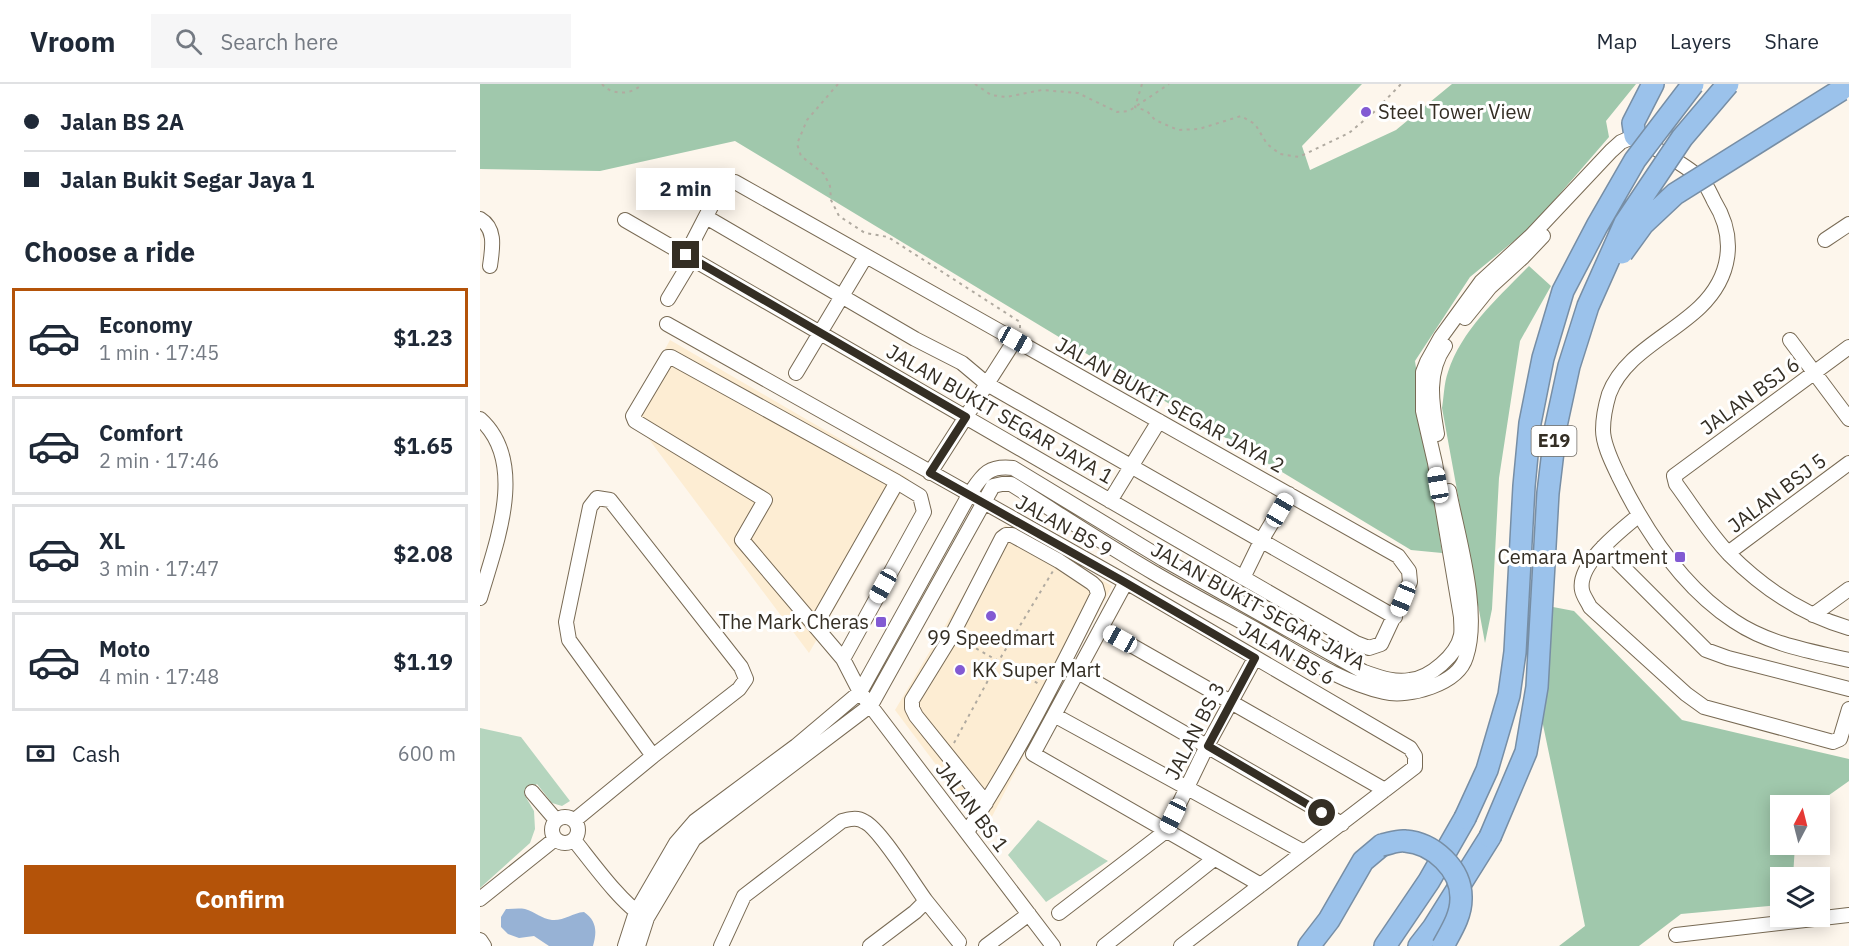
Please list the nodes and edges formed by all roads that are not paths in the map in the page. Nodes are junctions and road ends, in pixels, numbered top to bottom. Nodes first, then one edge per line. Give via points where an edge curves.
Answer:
1 (1670, 84) edge
2 (1693, 84) edge
3 (1728, 84) edge
4 (1849, 84) edge
5 (1649, 90) edge
6 (1636, 126) junction
7 (706, 217) junction
8 (480, 219) edge
9 (625, 220) dead end
10 (1849, 224) edge
11 (1825, 240) dead end
12 (866, 256) junction
13 (689, 257) junction
14 (490, 266) dead end
15 (842, 295) junction
16 (668, 299) dead end
17 (1588, 306) junction
18 (667, 324) dead end
19 (820, 333) junction
20 (1015, 340) junction
21 (1790, 340) dead end
22 (1849, 348) edge
23 (795, 373) dead end
24 (1815, 373) junction
25 (987, 384) junction
26 (966, 417) junction
27 (480, 418) edge
28 (1849, 419) edge
29 (1159, 421) junction
30 (1849, 464) edge
31 (1130, 467) junction
32 (930, 473) junction
33 (897, 482) junction
34 (1289, 494) junction
35 (969, 495) junction
36 (1110, 501) junction
37 (982, 503) junction
38 (1638, 516) junction
39 (1261, 541) junction
40 (1603, 547) junction
41 (1728, 553) junction
42 (1243, 578) junction
43 (1126, 582) junction
44 (1849, 589) edge
45 (480, 598) edge
46 (1813, 615) junction
47 (1395, 617) junction
48 (815, 626) junction
49 (1101, 628) junction
50 (1849, 628) edge
51 (1255, 658) junction
52 (843, 659) junction
53 (1849, 660) edge
54 (1078, 672) junction
55 (1849, 689) edge
56 (860, 692) junction
57 (1231, 702) junction
58 (871, 705) junction
59 (1849, 709) edge
60 (1054, 715) junction
61 (1208, 746) junction
62 (653, 756) junction
63 (1187, 788) junction
64 (1385, 790) junction
65 (532, 792) dead end
66 (986, 802) junction
67 (556, 820) junction
68 (575, 820) junction
69 (1342, 824) junction
70 (1166, 831) junction
71 (967, 832) junction
72 (555, 839) junction
73 (574, 840) junction
74 (1304, 852) junction
75 (1215, 859) junction
76 (1261, 885) junction
77 (480, 899) edge
78 (926, 901) junction
79 (1059, 913) dead end
80 (1029, 914) junction
81 (642, 915) junction
82 (1849, 915) edge
83 (1676, 935) dead end
84 (480, 940) edge
85 (959, 942) dead end
86 (484, 946) edge
87 (626, 946) edge
88 (638, 946) edge
89 (721, 946) edge
90 (870, 946) edge
91 (986, 946) edge
92 (1053, 946) edge
93 (1104, 946) edge
94 (1181, 946) edge
95 (1309, 946) edge
96 (1385, 946) edge
97 (1419, 946) edge
98 (1443, 946) edge

1 - 6 highway
2 - 96 highway, E19, bridge via 1635,160 1563,291 1543,358 1530,423 1509,695 1487,770 1465,818
3 - 17 highway, E19, bridge via 1682,138 1626,223
4 - 17 highway, bridge via 1675,194 1643,224
5 - 6 highway
6 - 35 street, JALAN BUKIT SEGAR JAYA via 1532,236 1481,282 1426,362 1424,411 1461,616 1461,636 1453,654 1433,671 1412,680 1386,680 1364,672 1163,559 1013,468 999,466 984,473
6 - 37 street, JALAN BUKIT SEGAR JAYA via 1627,148 1490,287 1436,365 1431,383 1433,409 1473,615 1466,660 1435,687 1413,693 1387,693 1360,686 1153,573 1011,484 993,486
6 - 38 street via 1702,179 1721,212 1729,241 1722,278 1700,307 1627,365 1609,394 1603,431 1612,463
7 - 12 street, JALAN BUKIT SEGAR JAYA 2 via 726,182 735,182
7 - 13 street
7 - 15 street
8 - 14 street via 494,241
9 - 13 street, JALAN BUKIT SEGAR JAYA 1
10 - 11 street
12 - 15 street
12 - 20 street, JALAN BUKIT SEGAR JAYA 2
13 - 16 street
13 - 19 street, JALAN BUKIT SEGAR JAYA 1
15 - 19 street
15 - 25 street via 962,363
17 - 97 highway, E19, bridge via 1556,426 1548,493 1537,687 1526,752 1490,837
18 - 32 street, JALAN BS 9
19 - 23 street
19 - 26 street, JALAN BUKIT SEGAR JAYA 1
20 - 25 street
20 - 29 street, JALAN BUKIT SEGAR JAYA 2
21 - 24 street
22 - 24 street, JALAN BSJ 6
24 - 28 street
24 - 41 street, JALAN BSJ 6 via 1674,476
25 - 26 street
25 - 31 street
26 - 32 street
26 - 36 street, JALAN BUKIT SEGAR JAYA 1
27 - 45 street via 502,456 506,498
29 - 31 street
29 - 34 street, JALAN BUKIT SEGAR JAYA 2
30 - 41 street, JALAN BSJ 5
31 - 36 street
31 - 39 street
32 - 35 street, JALAN BS 9
33 - 48 street
33 - 48 street, JALAN BS 1 via 671,357 633,416 635,421 765,500 742,540
33 - 52 street via 920,496 924,512
34 - 39 street
34 - 47 street, JALAN BUKIT SEGAR JAYA 2 via 1398,556 1409,571 1410,582
35 - 37 street, JALAN BS 9
35 - 56 street
36 - 42 street, JALAN BUKIT SEGAR JAYA 1
37 - 43 street, JALAN BS 9
37 - 58 street
38 - 40 street
38 - 53 street via 1696,592 1733,621 1768,640
39 - 42 street
39 - 47 street
40 - 55 street via 1706,650
40 - 59 street via 1583,574 1582,590 1590,607 1704,707 1833,742 1840,739
41 - 46 street via 1779,596
42 - 47 street, JALAN BUKIT SEGAR JAYA 1 via 1369,648 1381,644
43 - 49 street
43 - 51 street, JALAN BS 6
44 - 46 street
46 - 50 street
48 - 52 street, JALAN BS 1
49 - 54 street
49 - 57 street
51 - 57 street, JALAN BS 3
51 - 64 street, JALAN BS 6 via 1410,748 1415,767
52 - 56 street, JALAN BS 1
54 - 60 street
54 - 61 street
56 - 58 street, JALAN BS 1
56 - 81 street via 696,821 676,843
57 - 61 street, JALAN BS 3
57 - 64 street
58 - 71 street, JALAN BS 1
58 - 81 street via 694,839
60 - 63 street
60 - 70 street via 1033,754
61 - 63 street, JALAN BS 3
61 - 69 street
62 - 62 street via 569,640 566,622 590,507 597,498 610,500 741,666 746,679 739,690
62 - 68 street
63 - 70 street, JALAN BS 3
63 - 74 street
64 - 69 street
65 - 67 street
66 - 66 street via 1051,691 1098,594 1092,583 1012,535 1002,538 952,635 912,700 916,716
66 - 71 street
67 - 68 street via 564,816
67 - 72 street via 552,827
68 - 73 street via 579,828
69 - 74 street
70 - 75 street
70 - 79 street, JALAN BS 3
71 - 80 street, JALAN BS 1
72 - 73 street via 562,843
72 - 77 street
73 - 81 street
74 - 76 street
75 - 76 street
75 - 93 street
76 - 94 street
78 - 85 street
78 - 89 street via 867,822 855,818 842,821 744,896
78 - 90 street
80 - 91 street
80 - 92 street, JALAN BS 1
81 - 87 street
81 - 88 street
82 - 83 street
84 - 86 street
95 - 98 highway, bridge via 1363,861 1382,845 1404,841 1424,846 1445,859 1457,878 1461,898 1456,921

